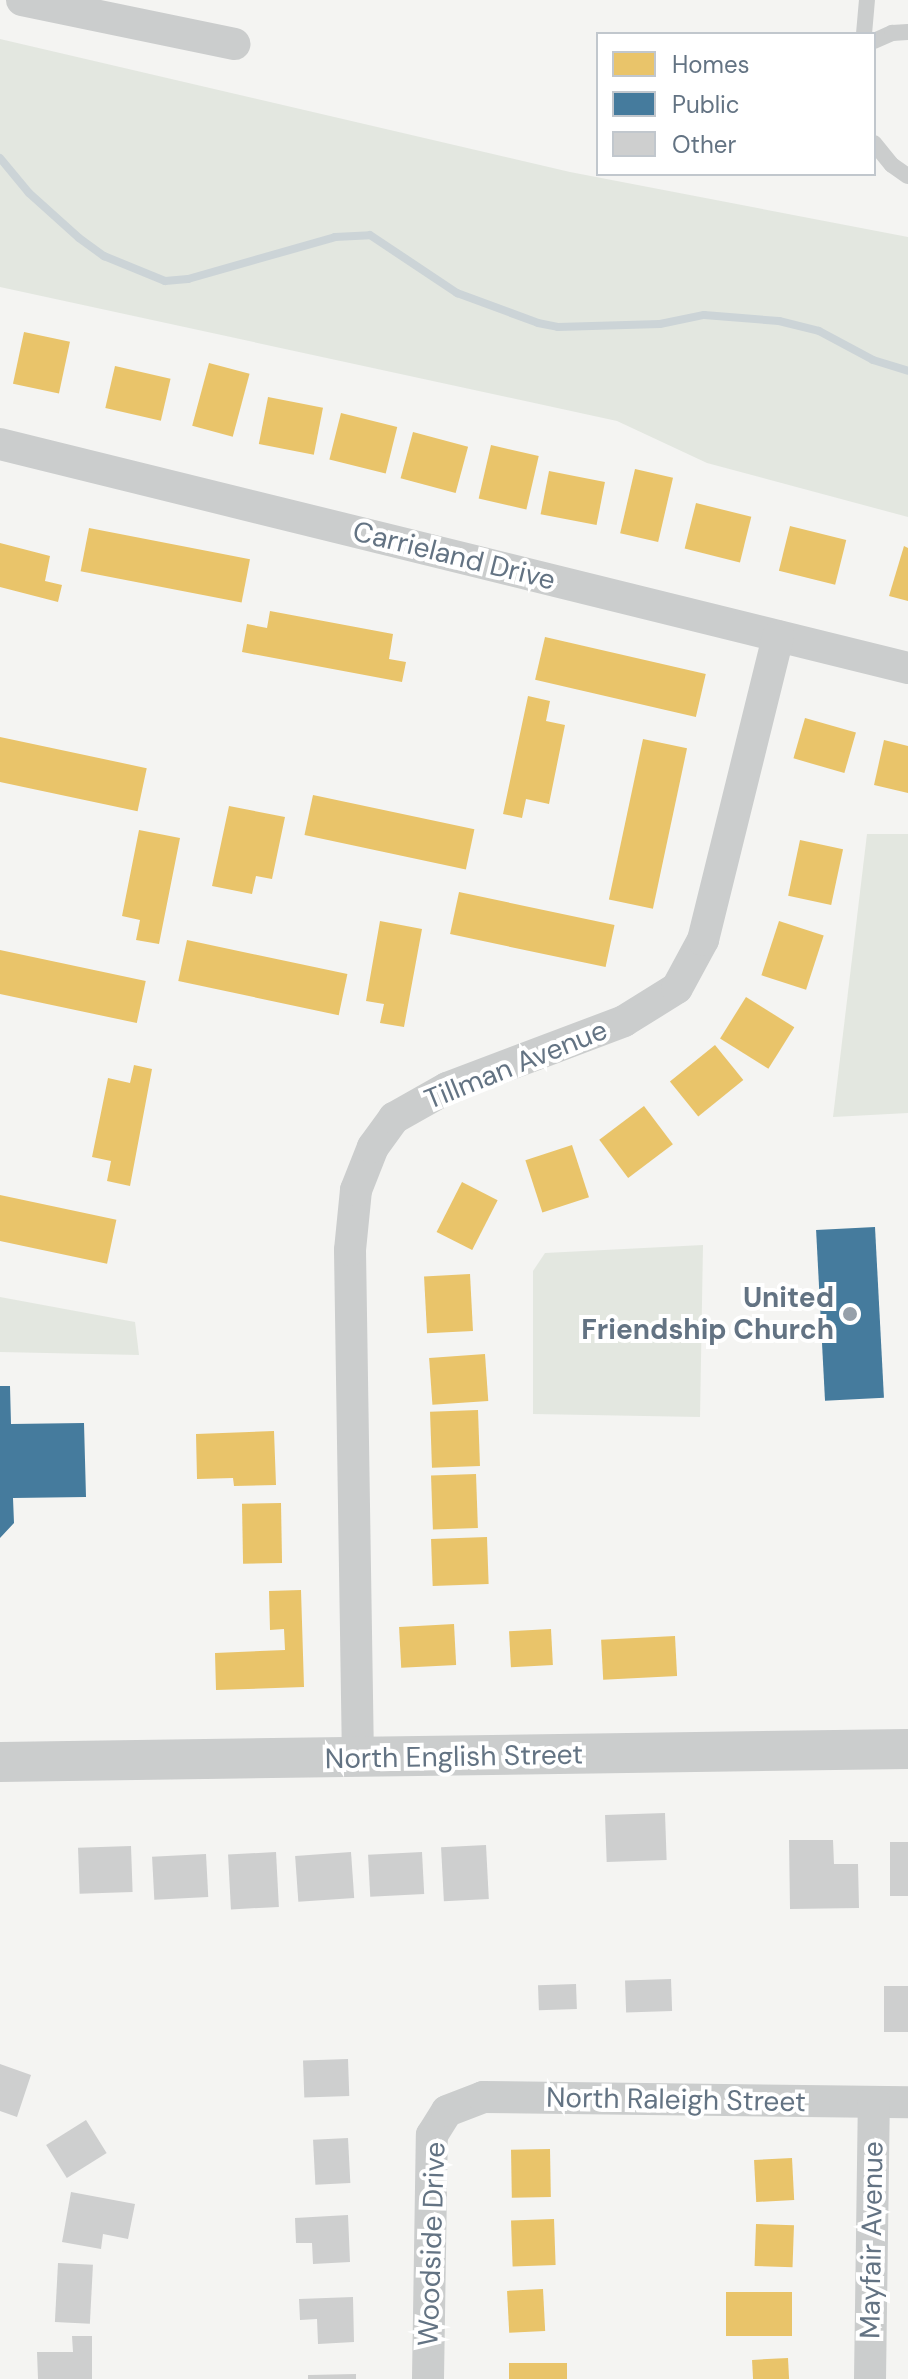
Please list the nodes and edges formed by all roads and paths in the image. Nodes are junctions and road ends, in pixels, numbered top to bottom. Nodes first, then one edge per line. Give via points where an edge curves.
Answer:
1 (22, 0) edge
2 (867, 0) edge
3 (864, 32) edge
4 (908, 32) edge
5 (876, 40) edge
6 (234, 44) dead end
7 (876, 145) edge
8 (908, 176) edge
9 (0, 444) edge
10 (778, 636) junction
11 (908, 668) edge
12 (908, 1749) edge
13 (358, 1760) junction
14 (0, 1762) edge
15 (874, 2102) junction
16 (908, 2102) edge
17 (447, 2111) joint
18 (428, 2379) edge
19 (870, 2379) edge

1 - 6 street
2 - 3 lane
4 - 5 lane
7 - 8 lane
9 - 10 street, Carrieland Drive
10 - 11 street, Carrieland Drive
10 - 13 street, Tillman Avenue via 703,940 677,988 624,1021 447,1088 394,1118 373,1147 356,1190 350,1250
12 - 13 street, North English Street
13 - 14 street, North English Street
15 - 16 street, North Raleigh Street
15 - 17 street, North Raleigh Street via 483,2097
15 - 19 street, Mayfair Avenue
17 - 18 street, Woodside Drive via 432,2135

